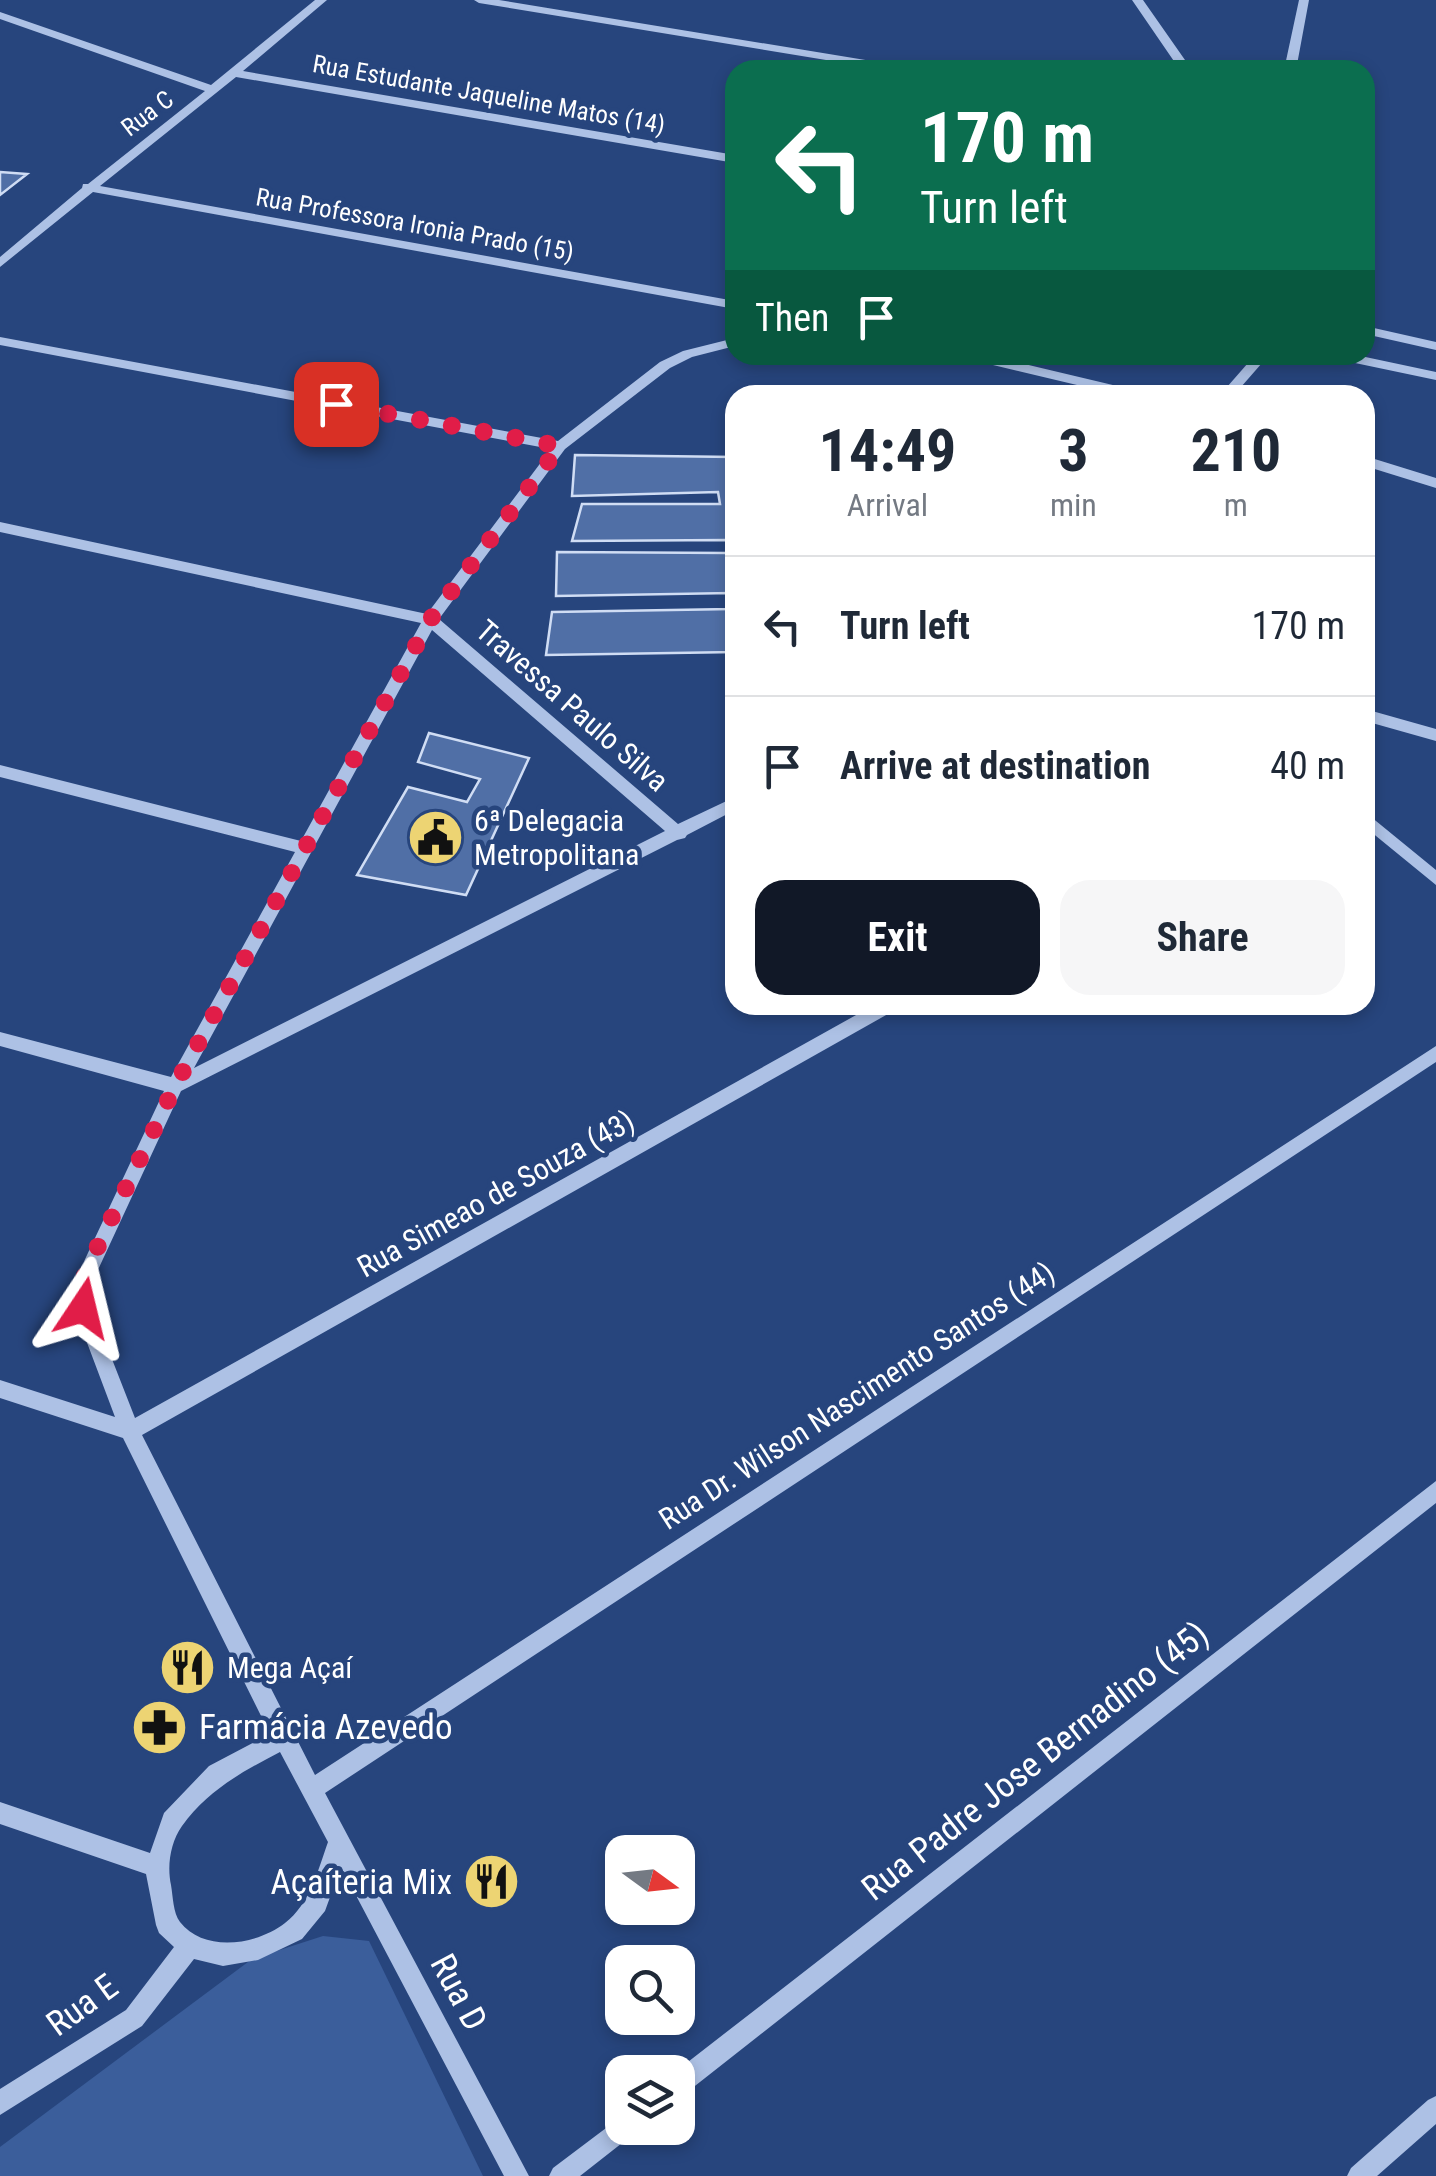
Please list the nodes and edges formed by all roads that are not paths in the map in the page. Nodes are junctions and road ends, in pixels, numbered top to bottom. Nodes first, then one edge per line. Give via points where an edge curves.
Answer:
1 (322, 0) edge
2 (479, 0) edge
3 (1137, 0) edge
4 (1304, 0) edge
5 (0, 15) edge
6 (847, 60) edge
7 (1179, 60) edge
8 (1292, 60) edge
9 (236, 74) junction
10 (214, 90) junction
11 (725, 157) edge
12 (87, 187) junction
13 (0, 263) edge
14 (725, 304) edge
15 (1375, 332) edge
16 (0, 340) edge
17 (725, 345) edge
18 (1436, 346) edge
19 (1375, 363) edge
20 (1010, 365) edge
21 (1253, 365) edge
22 (1436, 376) edge
23 (1096, 385) edge
24 (1236, 385) edge
25 (560, 446) junction
26 (1375, 464) edge
27 (1436, 482) edge
28 (0, 528) edge
29 (430, 620) junction
30 (1375, 717) edge
31 (1436, 735) edge
32 (0, 771) edge
33 (725, 809) edge
34 (1375, 827) edge
35 (679, 834) junction
36 (304, 848) junction
37 (1436, 879) edge
38 (871, 1015) edge
39 (0, 1039) edge
40 (1436, 1053) edge
41 (175, 1086) junction
42 (0, 1389) edge
43 (130, 1430) junction
44 (1436, 1492) edge
45 (284, 1738) junction
46 (310, 1790) junction
47 (0, 1814) edge
48 (339, 1841) junction
49 (156, 1866) junction
50 (189, 1946) junction
51 (695, 2072) edge
52 (0, 2103) edge
53 (1436, 2108) edge
54 (605, 2143) edge
55 (516, 2176) edge
56 (562, 2176) edge
57 (1359, 2176) edge

1 - 9 street, Rua C
2 - 6 street
3 - 7 street
4 - 8 street
5 - 10 street
9 - 10 street, Rua C
9 - 11 street, Rua Estudante Jaqueline Matos (14)
10 - 12 street, Rua C
12 - 13 street, Rua C
12 - 14 street, Rua Professora Ironia Prado (15)
15 - 18 street
16 - 25 street
17 - 25 street via 666,364
19 - 22 street
20 - 23 street
21 - 24 street
25 - 29 street
26 - 27 street
28 - 29 street
29 - 35 street, Travessa Paulo Silva
29 - 36 street
30 - 31 street
32 - 36 street
33 - 35 street
34 - 37 street
35 - 41 street
36 - 41 street
38 - 43 street, Rua Simeao de Souza (43)
39 - 41 street
40 - 46 street, Rua Dr. Wilson Nascimento Santos (44)
41 - 43 street via 81,1287
42 - 43 street
43 - 45 street
44 - 51 street, Rua Padre Jose Bernadino (45)
45 - 46 street
45 - 49 street via 217,1774 172,1821
46 - 48 street
47 - 49 street
48 - 50 street via 317,1903 294,1931 258,1949 223,1956
48 - 55 street, Rua D
49 - 50 street via 167,1925
50 - 52 street, Rua E via 134,2018
53 - 57 street
54 - 56 street

